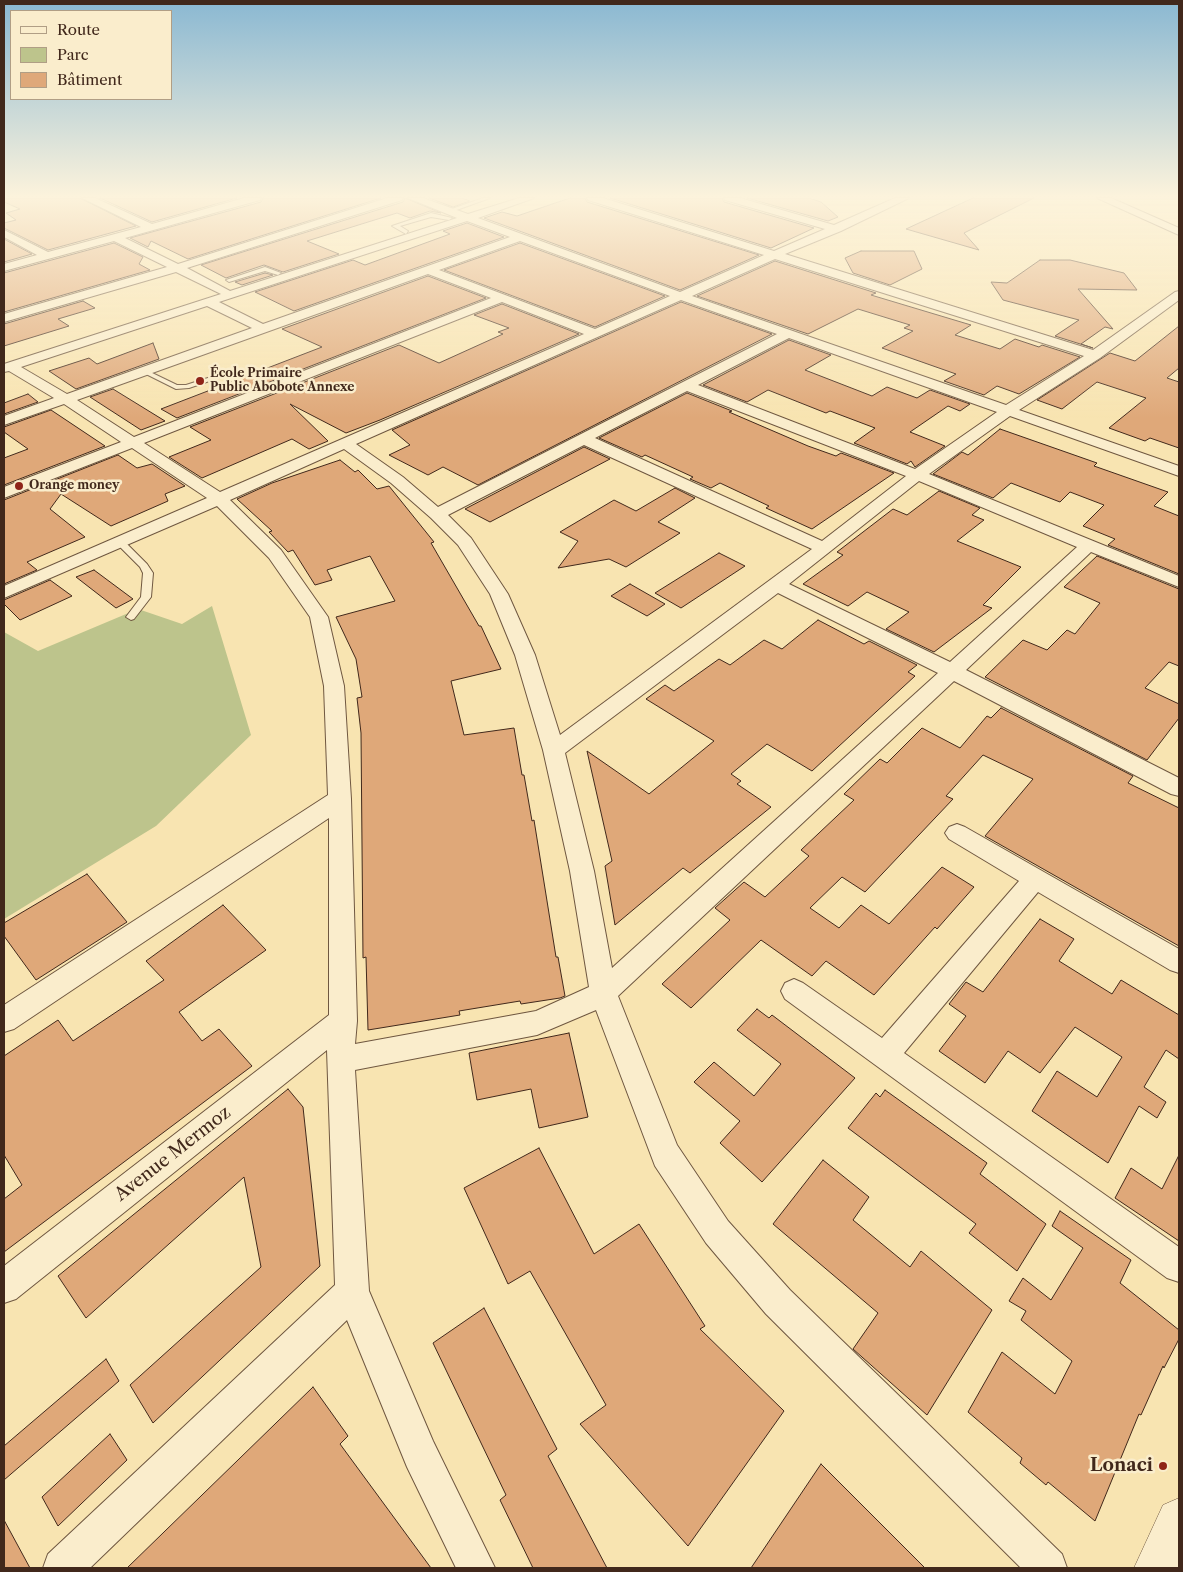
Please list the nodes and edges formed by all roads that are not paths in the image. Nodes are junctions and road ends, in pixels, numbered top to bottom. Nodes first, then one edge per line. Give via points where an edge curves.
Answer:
1 (164, 271) edge
2 (186, 271) edge
3 (283, 271) edge
4 (295, 271) edge
5 (424, 271) edge
6 (432, 271) edge
7 (614, 271) edge
8 (737, 271) edge
9 (832, 271) edge
10 (226, 285) junction
11 (1179, 295) edge
12 (681, 296) junction
13 (502, 298) junction
14 (208, 302) junction
15 (4, 318) edge
16 (263, 329) junction
17 (789, 333) junction
18 (593, 334) junction
19 (1095, 355) junction
20 (6, 365) edge
21 (144, 371) junction
22 (236, 371) dead end
23 (687, 386) junction
24 (66, 399) junction
25 (1009, 410) junction
26 (4, 421) edge
27 (582, 438) junction
28 (133, 443) junction
29 (345, 443) junction
30 (1178, 469) edge
31 (917, 475) junction
32 (4, 493) edge
33 (218, 498) junction
34 (437, 514) junction
35 (120, 542) junction
36 (1088, 546) junction
37 (823, 548) junction
38 (1179, 582) edge
39 (777, 585) junction
40 (4, 593) edge
41 (131, 617) dead end
42 (951, 671) junction
43 (554, 750) junction
44 (1177, 782) edge
45 (340, 799) junction
46 (957, 833) dead end
47 (1035, 879) junction
48 (1179, 962) edge
49 (794, 990) dead end
50 (603, 993) junction
51 (4, 1020) edge
52 (343, 1021) junction
53 (884, 1056) junction
54 (340, 1060) junction
55 (1179, 1266) edge
56 (4, 1287) edge
57 (352, 1292) junction
58 (1179, 1521) edge
59 (62, 1568) edge
60 (476, 1568) edge
61 (1048, 1568) edge
62 (1158, 1568) edge

1 - 15 street
2 - 10 street
3 - 10 street
4 - 14 street
5 - 16 street
6 - 13 street
7 - 12 street
8 - 12 street
9 - 19 street
10 - 20 street
11 - 19 street
12 - 17 street
12 - 18 street
13 - 18 street
13 - 28 street
14 - 16 street
14 - 20 street
16 - 21 street
17 - 23 street
17 - 25 street
18 - 29 street
19 - 25 street
20 - 24 street
21 - 22 lane via 176,387 187,387
21 - 24 street
23 - 27 street
23 - 31 street
24 - 26 street
24 - 28 street
25 - 30 street
25 - 31 street
27 - 34 street
27 - 37 street
28 - 32 street
28 - 33 street
29 - 33 street
29 - 34 street
31 - 36 street
31 - 37 street
33 - 35 street
33 - 45 street via 275,554 319,617 334,686
34 - 43 street via 465,542 498,594 525,655
35 - 40 street
35 - 41 lane via 148,573 146,597
36 - 38 street
36 - 42 street
37 - 39 street
39 - 42 street
39 - 43 street
42 - 44 street
42 - 50 street
43 - 50 street via 582,871
45 - 51 street
45 - 52 street
46 - 47 street
47 - 48 street
47 - 53 street
49 - 53 street
50 - 54 street via 537,1023
50 - 61 street via 666,1155 717,1232 778,1302
52 - 54 street
52 - 56 street, Avenue Mermoz
53 - 55 street
54 - 57 street
57 - 59 street
57 - 60 street via 420,1454
58 - 62 street

